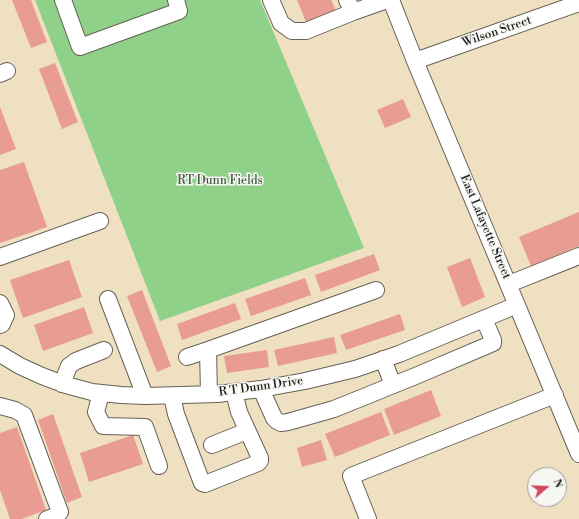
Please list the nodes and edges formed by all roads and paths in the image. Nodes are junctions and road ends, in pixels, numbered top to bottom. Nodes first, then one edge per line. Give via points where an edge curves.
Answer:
1 (63, 0) edge
2 (176, 0) edge
3 (272, 0) edge
4 (387, 0) edge
5 (391, 0) edge
6 (579, 3) edge
7 (350, 6) edge
8 (415, 61) junction
9 (100, 221) dead end
10 (579, 256) edge
11 (0, 257) edge
12 (509, 284) junction
13 (376, 290) dead end
14 (108, 299) dead end
15 (0, 303) edge
16 (518, 305) junction
17 (484, 319) junction
18 (0, 325) edge
19 (436, 338) junction
20 (104, 350) dead end
21 (208, 350) junction
22 (1, 356) edge
23 (187, 357) dead end
24 (383, 359) junction
25 (446, 363) junction
26 (62, 384) junction
27 (393, 385) junction
28 (261, 390) junction
29 (234, 392) junction
30 (101, 393) junction
31 (209, 394) junction
32 (145, 396) junction
33 (172, 396) junction
34 (555, 396) junction
35 (0, 406) edge
36 (247, 432) junction
37 (212, 445) dead end
38 (579, 454) edge
39 (159, 466) dead end
40 (48, 519) edge
41 (368, 519) edge

1 - 2 street via 80,47 180,11
3 - 7 street via 281,23 292,31 306,31
4 - 7 street
5 - 8 street, East Lafayette Street
6 - 8 street, Wilson Street
8 - 12 street, East Lafayette Street
9 - 11 street
10 - 12 street
12 - 16 street, East Lafayette Street
13 - 21 street
14 - 32 street
15 - 18 street via 6,315
16 - 17 street, R T Dunn Drive
16 - 34 street, East Lafayette Street
17 - 19 street, R T Dunn Drive
17 - 25 street via 493,343
19 - 24 street, R T Dunn Drive
19 - 25 street
20 - 26 street via 69,366
21 - 23 street
21 - 31 street
22 - 26 street, R T Dunn Drive
24 - 27 street
24 - 28 street, R T Dunn Drive via 305,381
25 - 27 street
26 - 30 street, R T Dunn Drive
27 - 28 street via 334,409 288,422 277,421 274,418
28 - 29 street, R T Dunn Drive
29 - 31 street, R T Dunn Drive
29 - 36 street
30 - 32 street, R T Dunn Drive
30 - 39 street via 96,412 103,426 145,427
31 - 33 street, R T Dunn Drive
32 - 33 street, R T Dunn Drive
33 - 36 street via 176,414 203,484 260,461
34 - 38 street, East Lafayette Street
34 - 41 street via 351,476
35 - 40 street via 24,415 60,512
36 - 37 street

